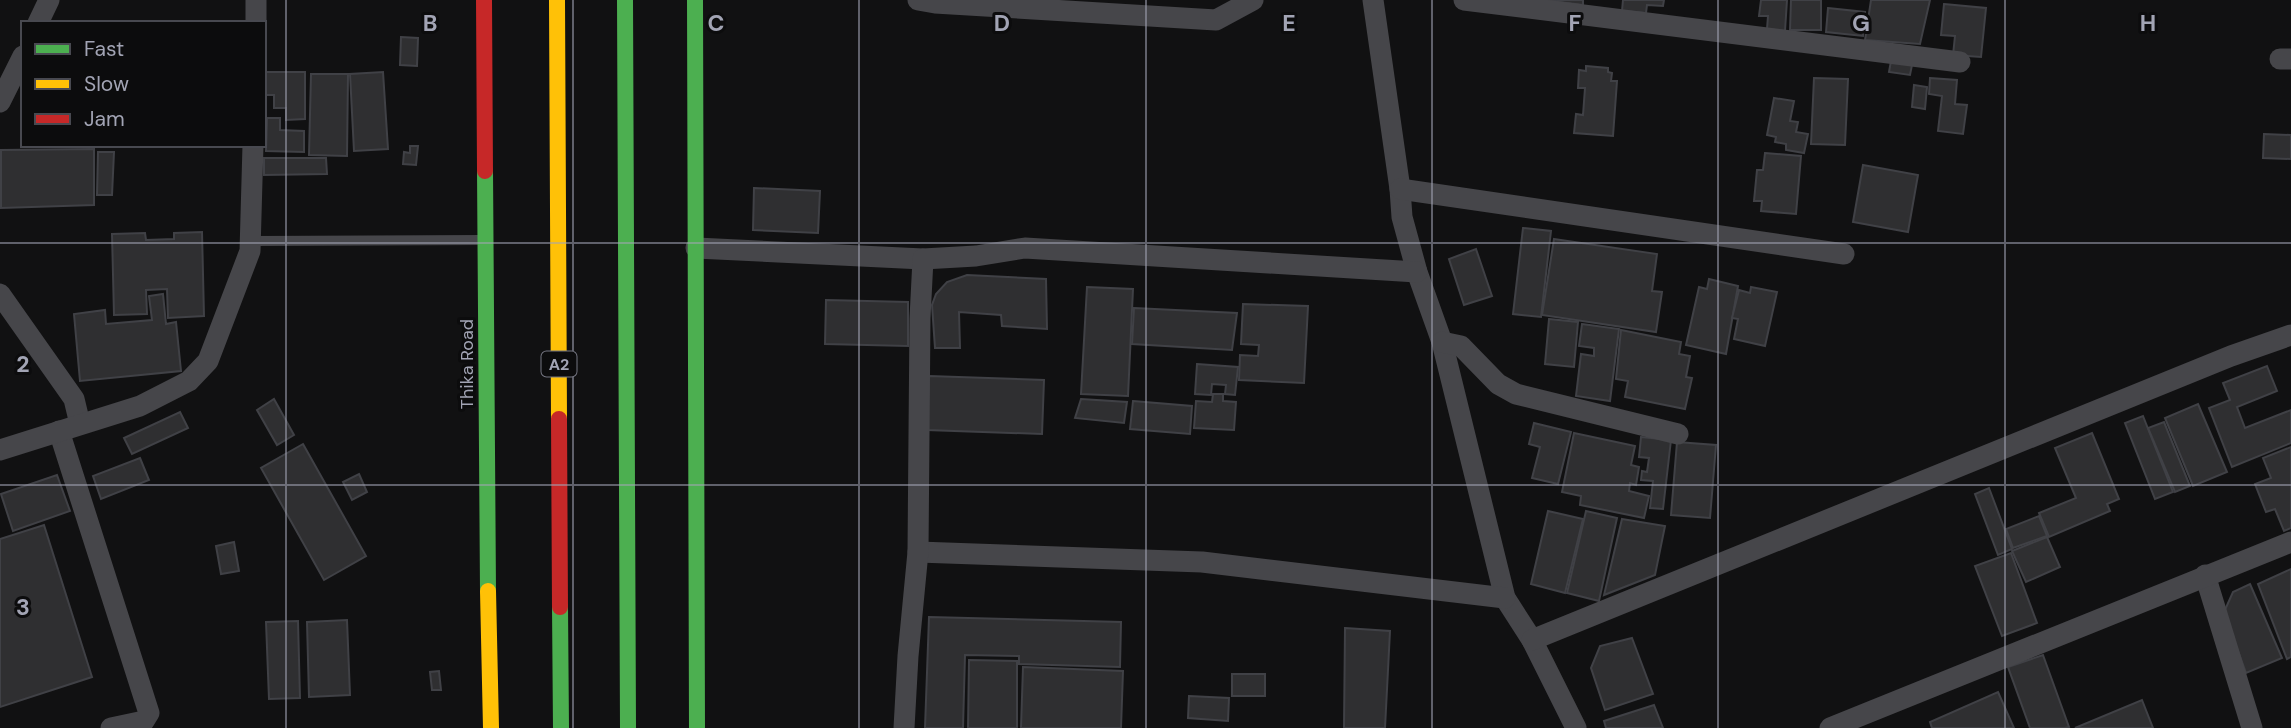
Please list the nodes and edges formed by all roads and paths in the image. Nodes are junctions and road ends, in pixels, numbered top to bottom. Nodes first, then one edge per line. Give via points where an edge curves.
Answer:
1 (49, 0) edge
2 (256, 0) edge
3 (484, 0) edge
4 (557, 0) edge
5 (625, 0) edge
6 (695, 0) edge
7 (918, 0) edge
8 (1253, 0) edge
9 (1373, 0) edge
10 (1464, 0) edge
11 (39, 21) edge
12 (256, 21) edge
13 (21, 60) edge
14 (1961, 62) dead end
15 (0, 102) edge
16 (253, 147) edge
17 (1401, 189) junction
18 (486, 240) junction
19 (250, 241) junction
20 (696, 248) junction
21 (1844, 254) dead end
22 (923, 259) junction
23 (1417, 272) junction
24 (0, 294) edge
25 (2291, 335) edge
26 (1441, 342) junction
27 (80, 424) junction
28 (59, 431) junction
29 (1678, 434) dead end
30 (0, 450) edge
31 (2291, 542) edge
32 (918, 552) junction
33 (2205, 575) junction
34 (1505, 598) junction
35 (1532, 640) junction
36 (111, 728) edge
37 (491, 728) edge
38 (561, 728) edge
39 (628, 728) edge
40 (697, 728) edge
41 (904, 728) edge
42 (1576, 728) edge
43 (1830, 728) edge
44 (2252, 728) edge

1 - 11 street
2 - 12 street
3 - 18 main road, Thika Road
4 - 38 main road, A2
5 - 39 main road
6 - 20 main road
7 - 8 street via 1216,20
9 - 17 street
10 - 14 street
13 - 15 street
16 - 19 street
17 - 21 street
17 - 23 street via 1402,217
18 - 19 lane
18 - 37 main road, Thika Road
19 - 27 street via 208,361 189,381 140,406
20 - 22 street
20 - 40 main road
22 - 23 street via 1025,248
22 - 32 street
23 - 26 street
24 - 27 street via 74,400
25 - 35 street
26 - 29 street via 1461,346 1499,384 1516,394
26 - 34 street
27 - 28 street
28 - 30 street
28 - 36 street via 149,713 144,721
31 - 33 street
32 - 34 street via 1202,562
32 - 41 street
33 - 43 street
33 - 44 street
34 - 35 street
35 - 42 street

